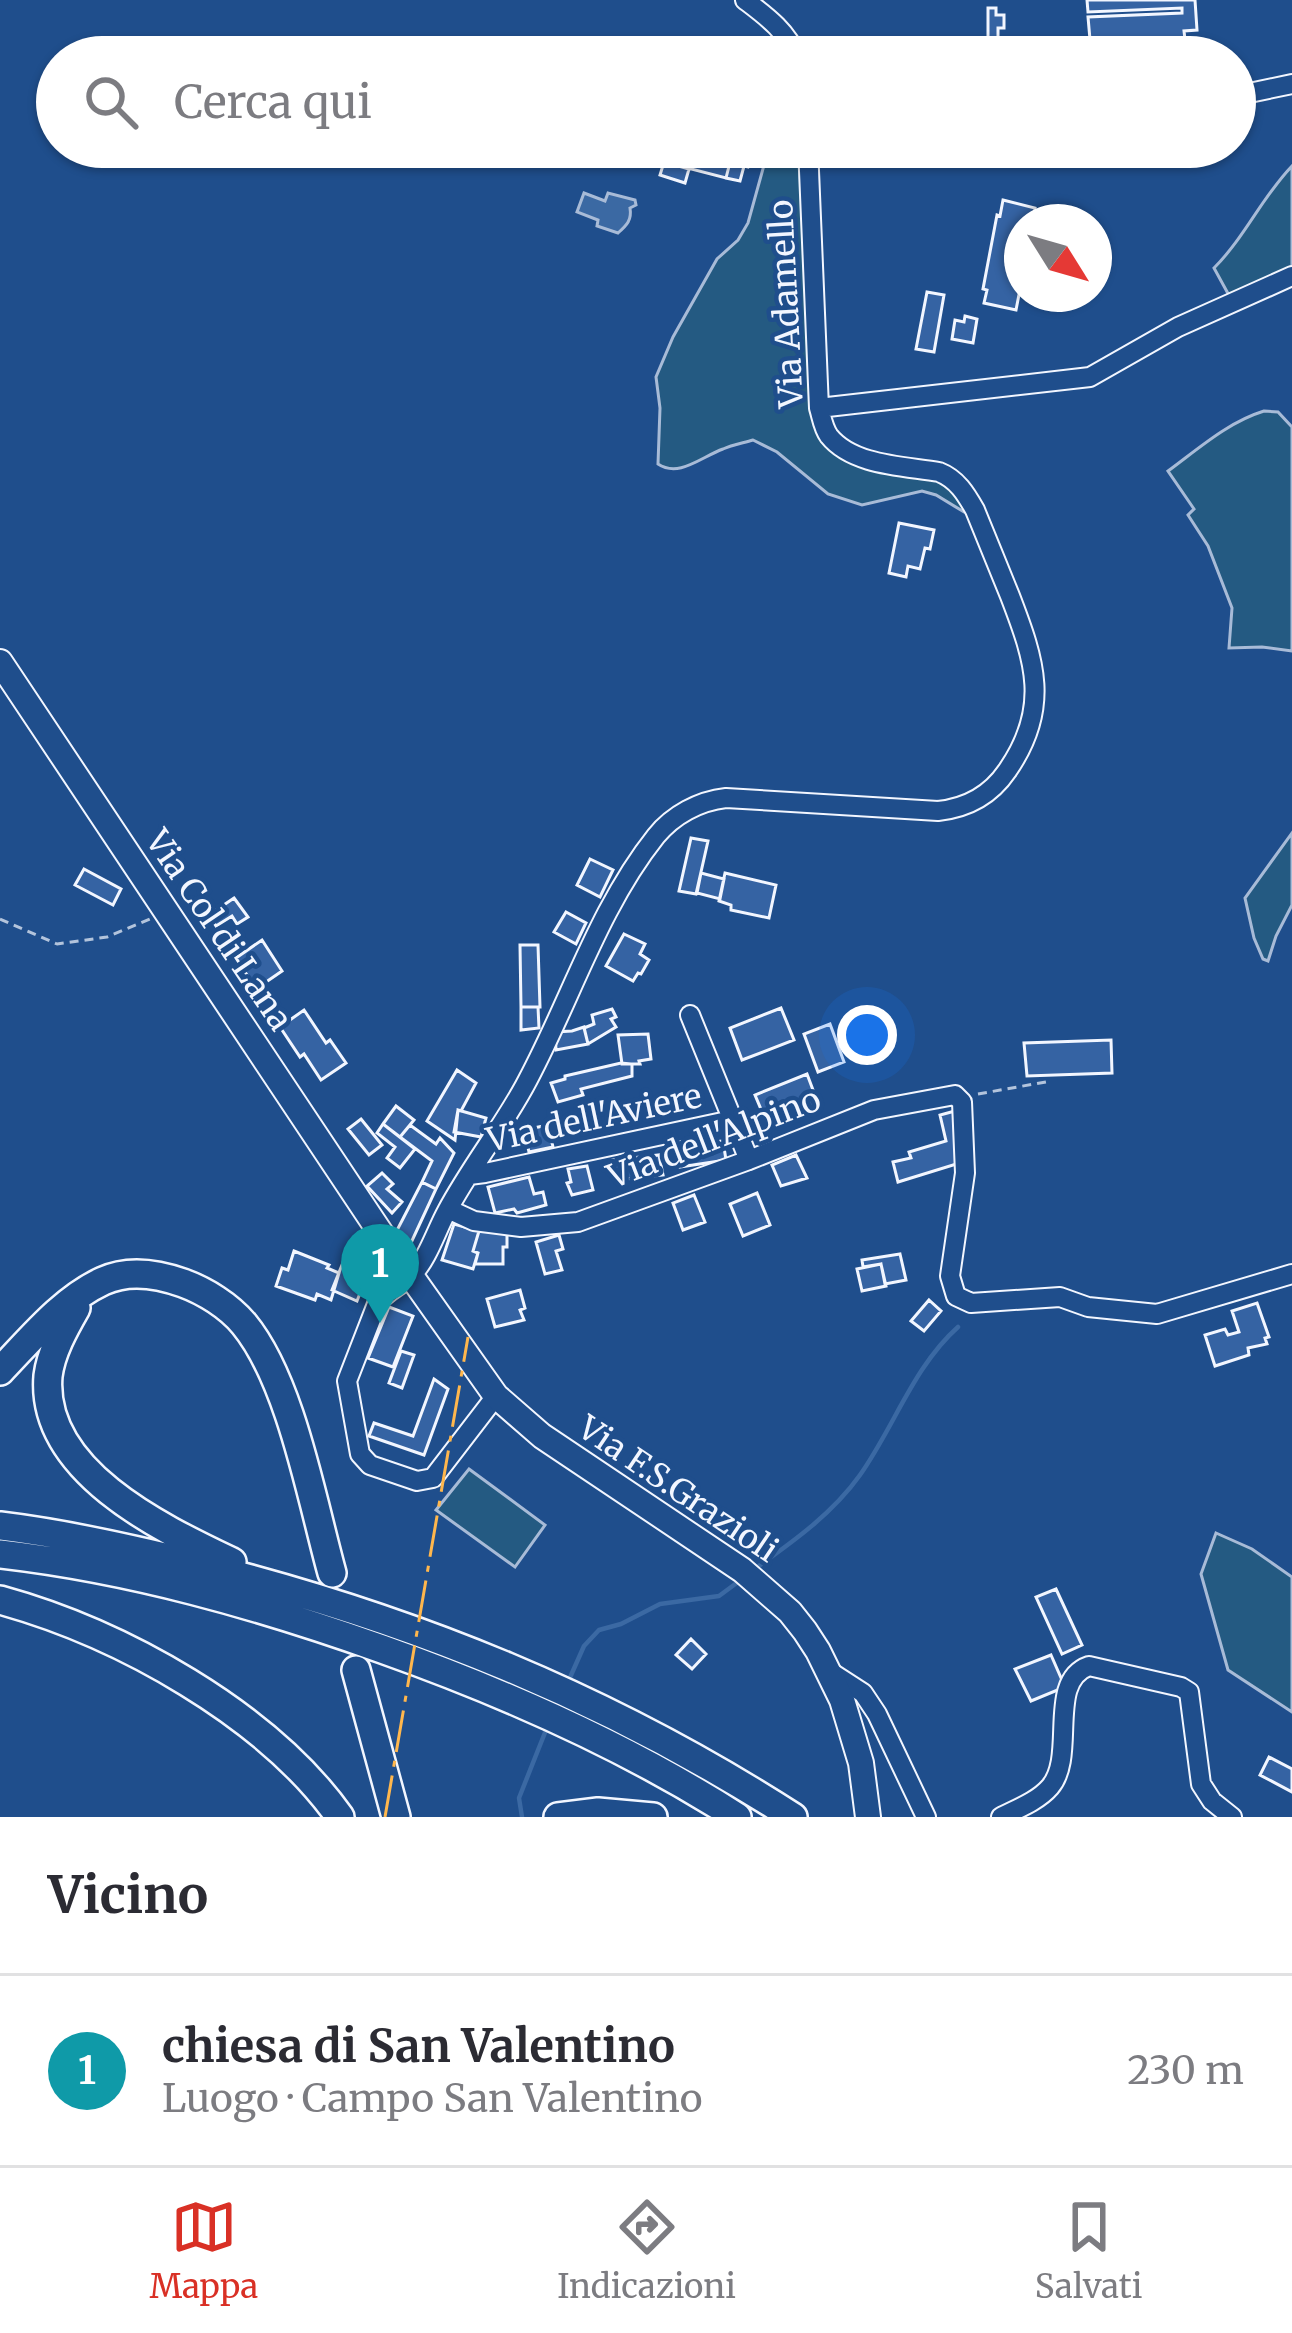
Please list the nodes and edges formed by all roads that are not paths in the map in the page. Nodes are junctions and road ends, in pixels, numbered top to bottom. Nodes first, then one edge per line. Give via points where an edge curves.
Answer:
1 (745, 0) edge
2 (786, 36) edge
3 (1292, 84) edge
4 (1256, 92) edge
5 (809, 168) edge
6 (1292, 276) edge
7 (819, 408) junction
8 (0, 662) edge
9 (690, 1015) dead end
10 (732, 1120) junction
11 (749, 1160) junction
12 (469, 1174) junction
13 (448, 1209) junction
14 (1292, 1274) edge
15 (410, 1276) junction
16 (84, 1294) junction
17 (0, 1371) edge
18 (496, 1396) junction
19 (0, 1526) edge
20 (0, 1554) edge
21 (332, 1573) dead end
22 (287, 1588) junction
23 (0, 1600) edge
24 (356, 1670) dead end
25 (829, 1670) junction
26 (340, 1817) edge
27 (396, 1817) edge
28 (559, 1817) edge
29 (653, 1817) edge
30 (737, 1817) edge
31 (793, 1817) edge
32 (868, 1817) edge
33 (926, 1817) edge
34 (1001, 1817) edge
35 (1232, 1817) edge

1 - 2 street
3 - 4 street
5 - 7 street, Via Adamello
6 - 7 street via 1090,377
7 - 12 street, Via Adamello via 845,450 951,477 976,510 1034,662 1033,709 1016,758 960,809 726,798 679,815 625,884 524,1087
8 - 15 main road, Via Col di Lana
9 - 10 street, Via dell'Aviere
10 - 11 street, Via dell'Aviere
10 - 12 street, Via dell'Aviere
11 - 13 street, Via dell'Alpino via 578,1222 521,1227 474,1222
11 - 14 street, Via dell'Alpino via 874,1110 958,1097 965,1173 950,1276 956,1296 971,1303 1060,1297 1157,1314
12 - 13 street, Via Adamello
13 - 15 street, Via Adamello
15 - 18 main road, Via F.S.Grazioli
15 - 18 street, Via Adamello via 376,1304 348,1374 361,1457 418,1481 434,1478
16 - 17 highway
16 - 21 highway via 105,1280 163,1276 243,1323 285,1399
16 - 22 highway via 48,1375 67,1447 151,1521
18 - 25 main road, Via F.S.Grazioli via 766,1589
19 - 22 highway
20 - 30 highway via 129,1574 280,1612 384,1649 625,1751
22 - 31 highway via 559,1688
23 - 26 highway via 130,1650 200,1690 279,1749
24 - 27 highway
25 - 32 main road, Via F.S.Grazioli via 861,1763
25 - 33 street via 877,1714
28 - 29 highway
34 - 35 street via 1054,1783 1068,1685 1089,1666 1189,1692 1201,1784

